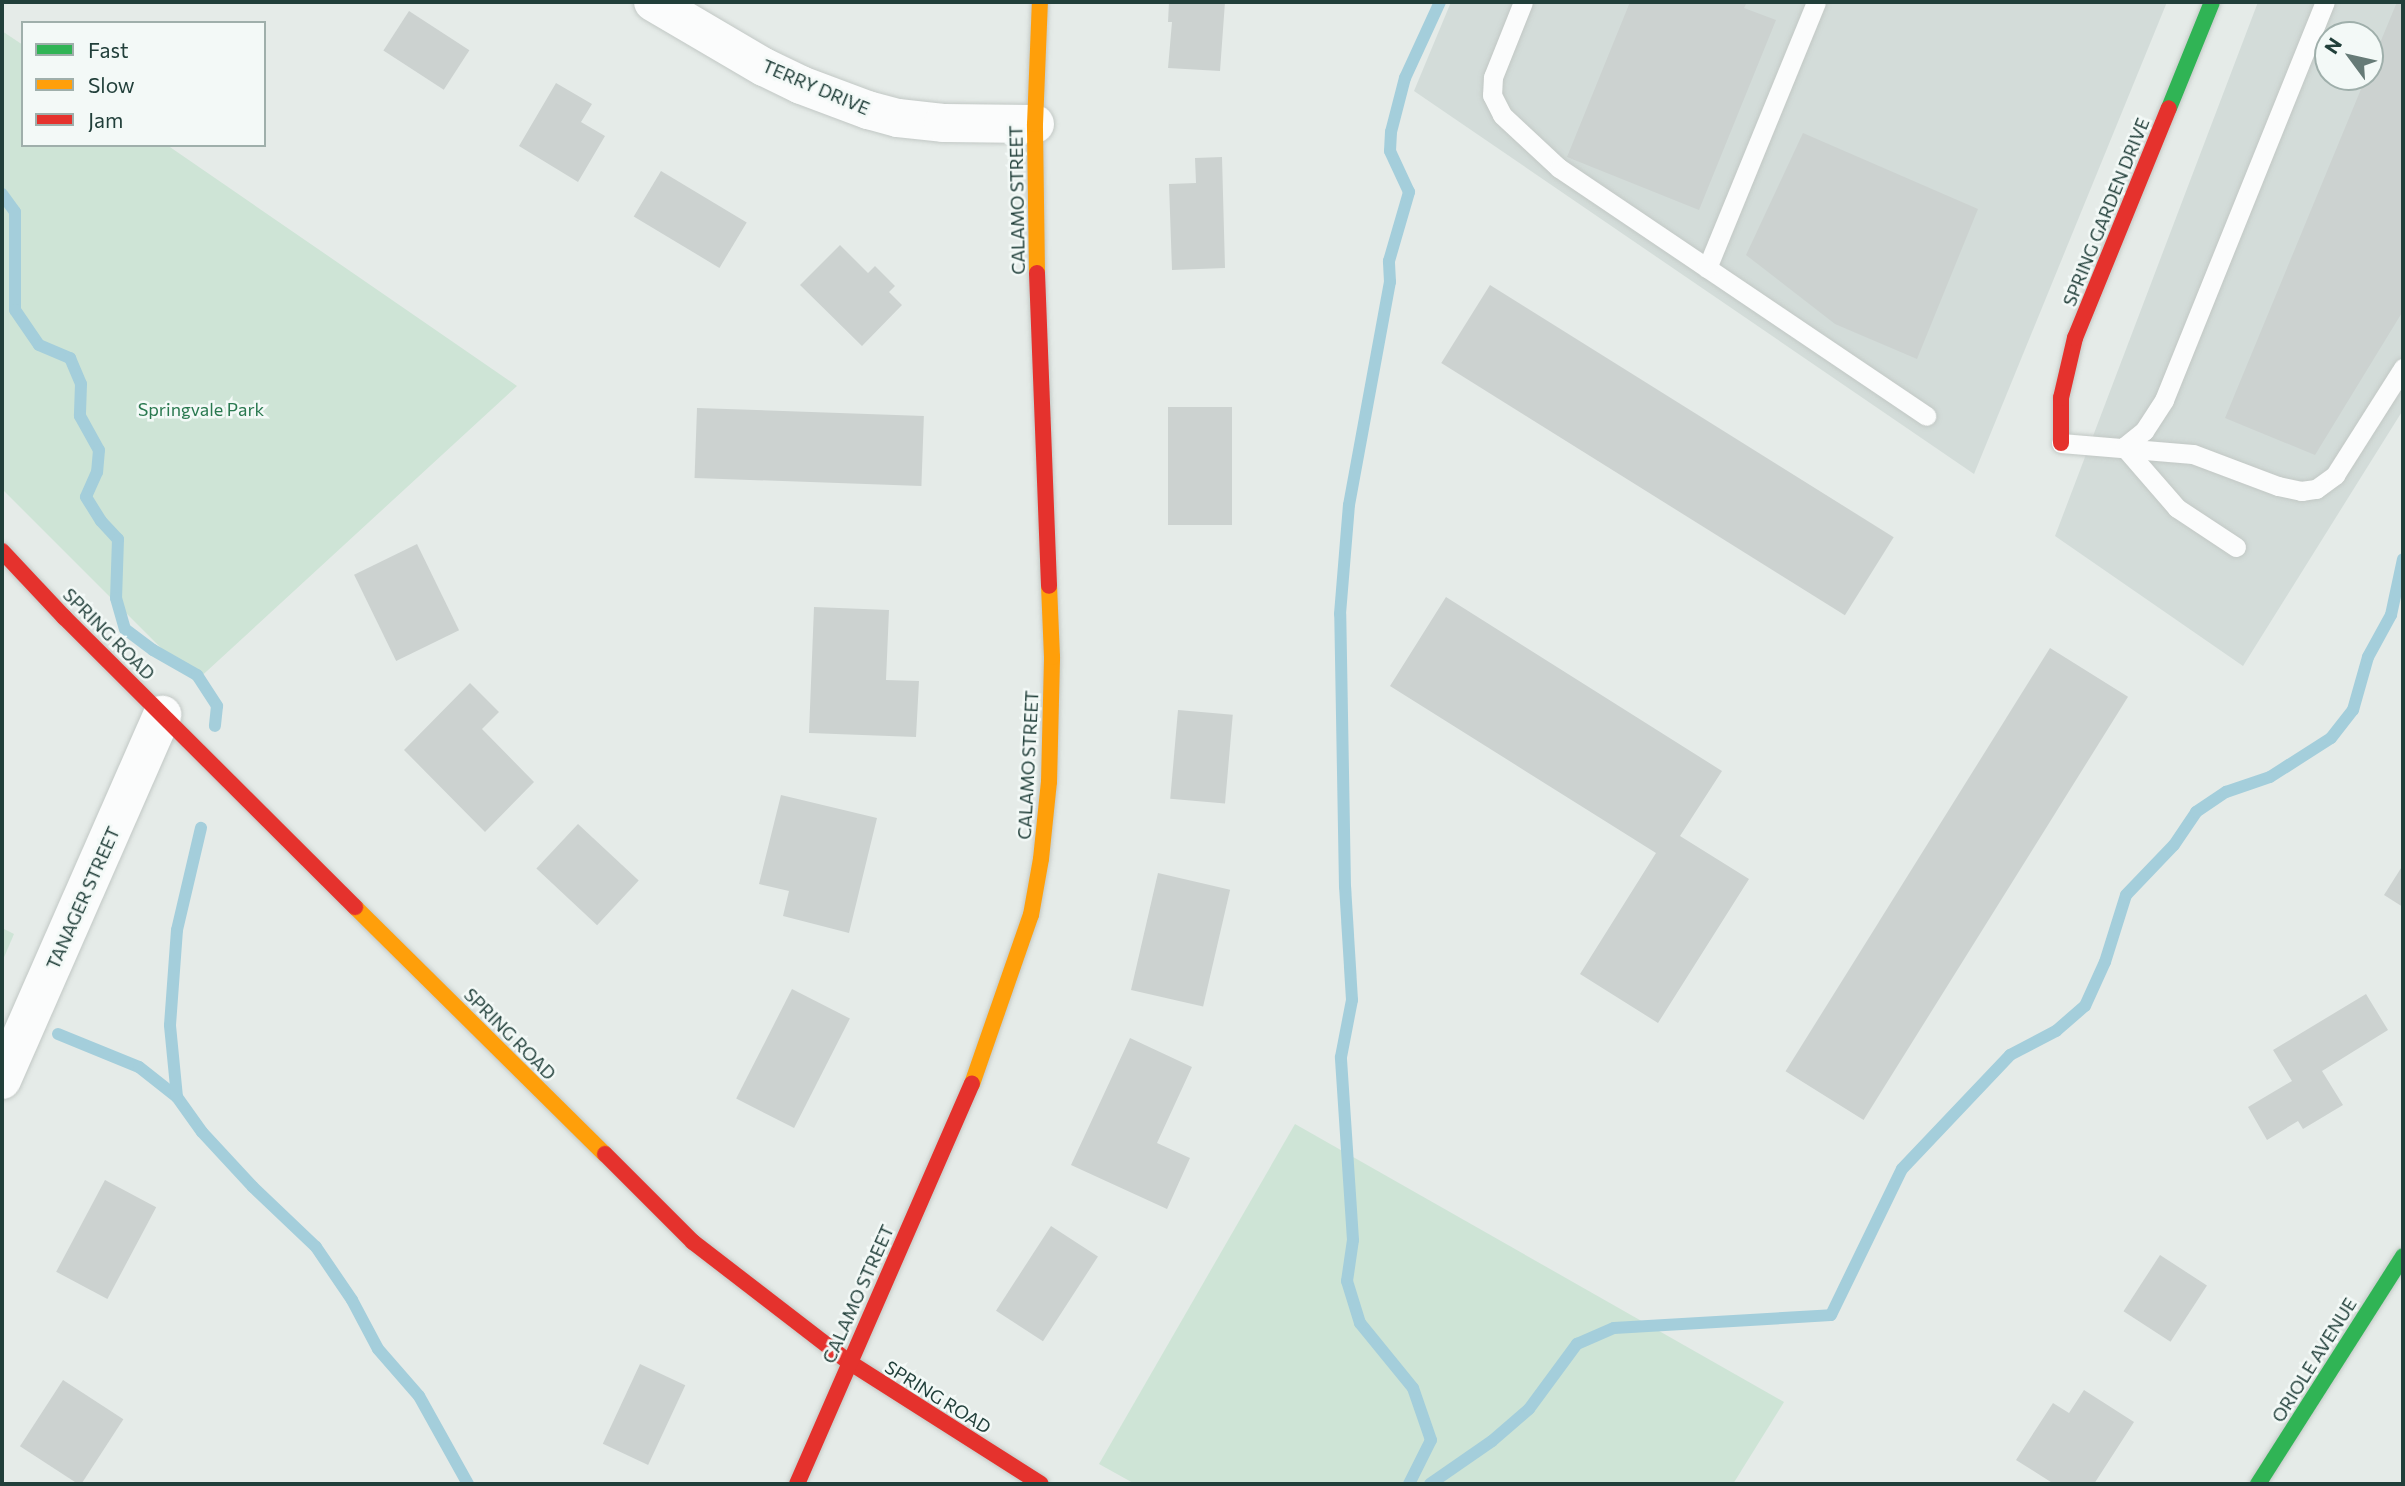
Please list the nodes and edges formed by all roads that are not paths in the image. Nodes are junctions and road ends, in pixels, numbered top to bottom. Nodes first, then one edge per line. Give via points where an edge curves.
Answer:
1 (653, 2) edge
2 (1040, 2) edge
3 (1523, 2) edge
4 (1816, 2) edge
5 (2212, 2) edge
6 (2323, 2) edge
7 (1035, 124) junction
8 (1707, 268) junction
9 (2403, 368) edge
10 (1926, 416) dead end
11 (2061, 443) joint
12 (2124, 447) junction
13 (2236, 547) dead end
14 (2, 551) edge
15 (162, 715) junction
16 (2, 1080) edge
17 (2403, 1256) edge
18 (849, 1363) junction
19 (797, 1484) edge
20 (1041, 1484) edge
21 (2258, 1484) edge

1 - 7 street, TERRY DRIVE via 764,67 868,110 943,123
2 - 7 street, CALAMO STREET
3 - 8 lane via 1493,77 1495,107 1559,168
4 - 8 lane
5 - 11 street, SPRING GARDEN DRIVE via 2075,338 2061,398
6 - 12 lane via 2164,400 2144,431
7 - 18 street, CALAMO STREET via 1052,657 1049,782 1041,859 1031,915 980,1065
8 - 10 lane
9 - 12 lane via 2334,475 2316,489 2278,486 2193,454
11 - 12 lane
12 - 13 lane via 2177,508
14 - 15 street, SPRING ROAD
15 - 16 street, TANAGER STREET
15 - 18 street, SPRING ROAD via 693,1242
17 - 21 street, ORIOLE AVENUE
18 - 19 street, CALAMO STREET
18 - 20 street, SPRING ROAD

